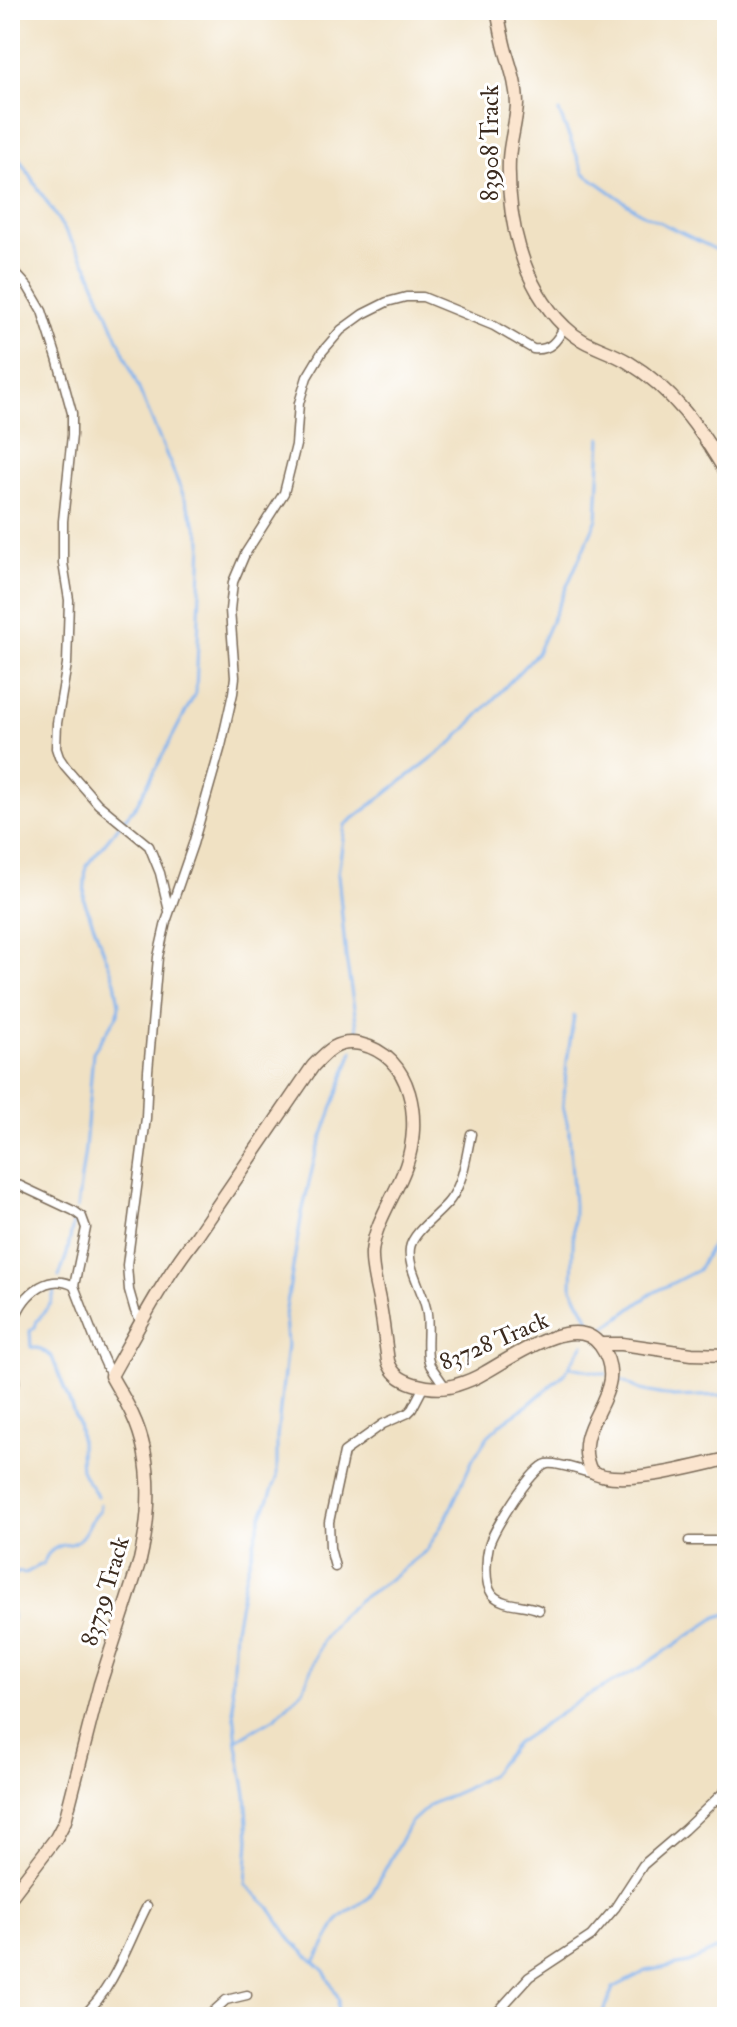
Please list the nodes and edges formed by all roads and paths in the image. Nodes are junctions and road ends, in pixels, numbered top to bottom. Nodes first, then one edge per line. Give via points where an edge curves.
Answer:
1 (497, 10) edge
2 (10, 267) edge
3 (564, 327) junction
4 (727, 474) edge
5 (170, 913) junction
6 (471, 1134) dead end
7 (10, 1181) edge
8 (74, 1286) junction
9 (141, 1322) junction
10 (599, 1344) junction
11 (727, 1355) edge
12 (111, 1376) junction
13 (15, 1383) dead end
14 (424, 1386) junction
15 (446, 1388) junction
16 (727, 1459) edge
17 (596, 1474) junction
18 (689, 1541) dead end
19 (727, 1544) edge
20 (335, 1567) dead end
21 (539, 1610) dead end
22 (727, 1789) edge
23 (10, 1898) edge
24 (147, 1906) dead end
25 (247, 1995) dead end
26 (82, 2017) edge
27 (207, 2017) edge
28 (493, 2017) edge

1 - 3 street, 83908 Track via 517,105 509,158 513,222 536,288
2 - 5 street via 42,311 72,413 63,535 67,664 56,748 98,804 149,846
3 - 4 street, 83908 Track via 638,368 683,407
3 - 5 street via 550,347 533,349 494,326 415,296 363,314 322,352 299,403 284,493 233,582 233,693
5 - 9 street via 156,974 146,1118 128,1255 129,1290
6 - 15 street via 452,1199 410,1248 427,1313 428,1358
7 - 8 street via 82,1217 86,1228
8 - 12 street, 83739 Track
8 - 13 street via 49,1282 23,1302 14,1322
9 - 12 street, 83728 Track
9 - 14 street, 83728 Track via 313,1066 336,1045 357,1043 399,1068 411,1102 410,1152 376,1235 372,1263 389,1367 407,1382
10 - 11 street
10 - 15 street, 83728 Track via 584,1334 550,1338
10 - 17 street via 612,1377 586,1443 588,1464
12 - 23 street, 83739 Track via 133,1416 147,1462 144,1540 65,1821
14 - 15 street, 83728 Track
14 - 20 street via 408,1413 344,1452 329,1522
16 - 17 street via 662,1474
17 - 21 street via 557,1465 539,1468 491,1539 487,1574 492,1593 500,1601
18 - 19 street
22 - 28 street via 643,1865 591,1936 529,1977
24 - 26 street via 119,1969
25 - 27 street via 226,2000

